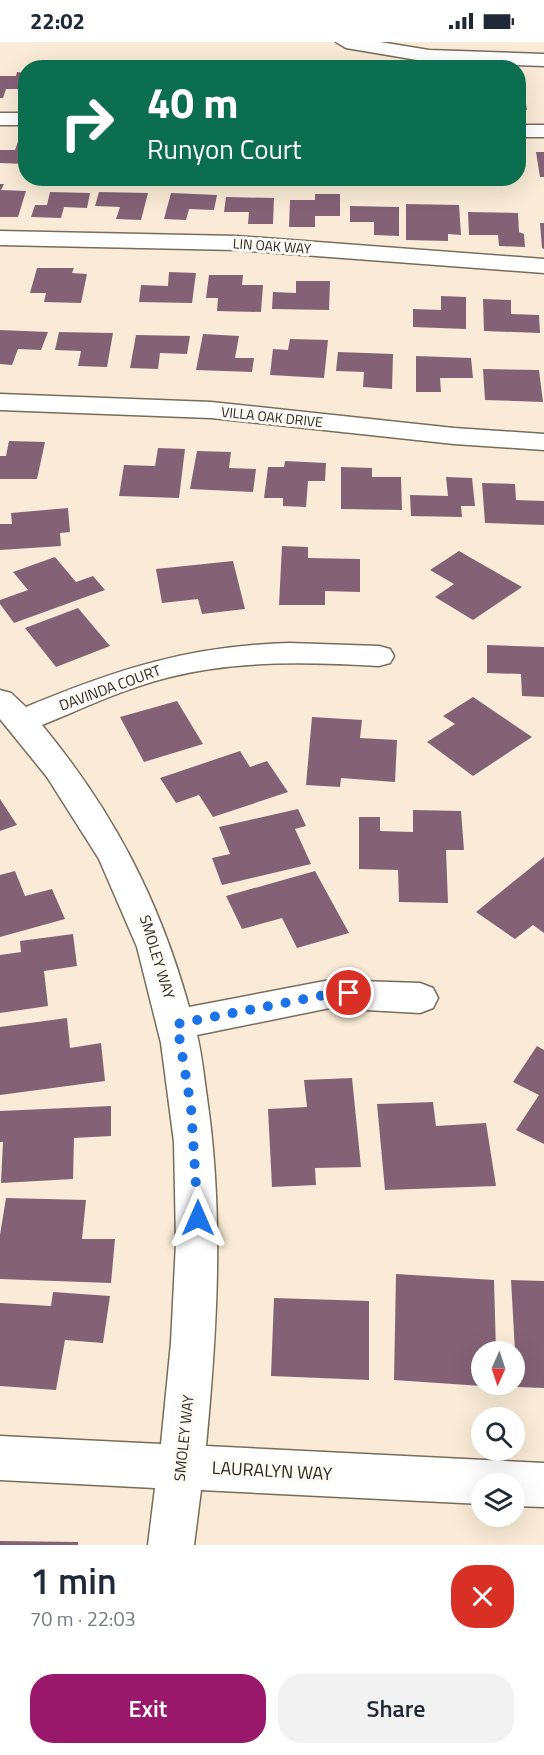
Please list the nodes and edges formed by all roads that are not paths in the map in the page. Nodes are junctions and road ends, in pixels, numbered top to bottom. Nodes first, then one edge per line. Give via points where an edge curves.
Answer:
1 (346, 42) edge
2 (544, 60) edge
3 (0, 118) edge
4 (18, 119) edge
5 (526, 131) edge
6 (544, 131) edge
7 (0, 238) edge
8 (544, 266) edge
9 (0, 402) edge
10 (544, 442) edge
11 (379, 656) dead end
12 (11, 710) edge
13 (420, 998) dead end
14 (177, 1024) junction
15 (0, 1458) edge
16 (182, 1466) junction
17 (544, 1485) edge
18 (171, 1545) edge

1 - 2 street via 429,56
3 - 4 street
5 - 6 street
7 - 8 street, LIN OAK WAY via 236,243
9 - 10 street, VILLA OAK DRIVE via 211,410
11 - 12 street, DAVINDA COURT via 296,652 199,660
12 - 14 street, SMOLEY WAY via 86,803 127,875 152,938
13 - 14 street via 330,994
14 - 16 street, SMOLEY WAY via 191,1107 198,1195 194,1341
15 - 16 street, LAURALYN WAY
16 - 17 street, LAURALYN WAY
16 - 18 street, SMOLEY WAY

